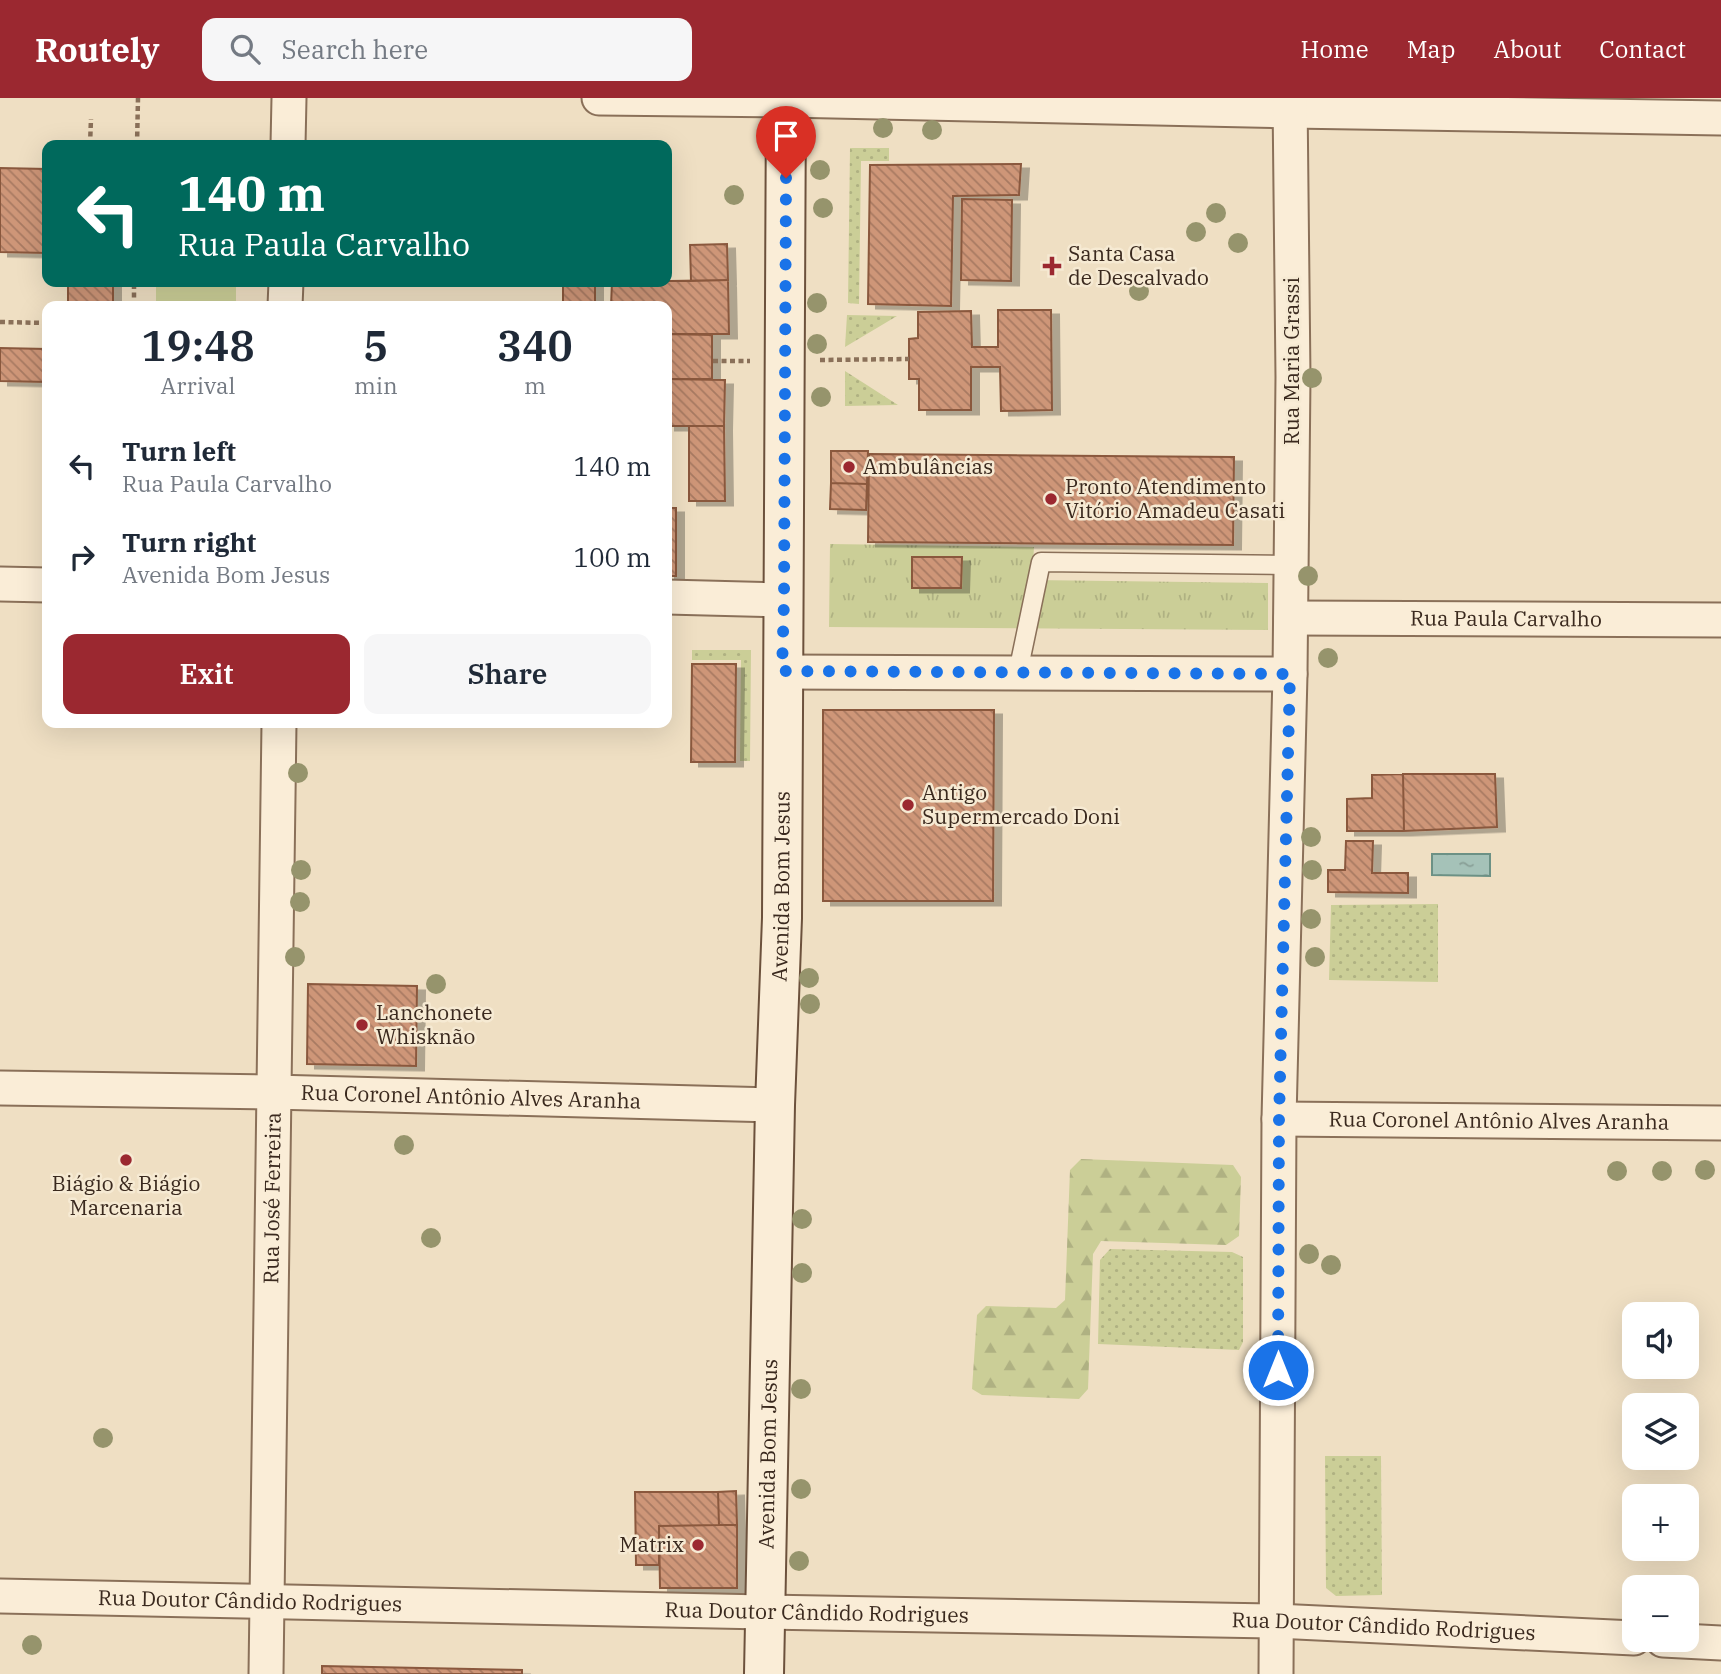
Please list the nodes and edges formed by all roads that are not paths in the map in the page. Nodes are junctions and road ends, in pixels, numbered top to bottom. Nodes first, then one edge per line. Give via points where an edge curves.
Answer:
1 (289, 98) edge
2 (599, 98) edge
3 (786, 99) edge
4 (1290, 104) edge
5 (1721, 118) edge
6 (288, 140) edge
7 (1290, 565) junction
8 (0, 584) edge
9 (42, 585) edge
10 (672, 597) edge
11 (784, 600) junction
12 (1291, 618) junction
13 (1721, 620) edge
14 (782, 671) junction
15 (1018, 672) junction
16 (1290, 674) junction
17 (279, 728) edge
18 (0, 1088) edge
19 (273, 1092) junction
20 (775, 1105) junction
21 (1279, 1119) junction
22 (1721, 1123) edge
23 (0, 1596) edge
24 (267, 1602) junction
25 (765, 1612) junction
26 (1276, 1621) junction
27 (1622, 1637) edge
28 (1699, 1642) edge
29 (1721, 1643) edge
30 (266, 1674) edge
31 (764, 1674) edge
32 (1276, 1674) edge

1 - 6 street
2 - 3 street
3 - 4 street
3 - 11 street, Avenida Bom Jesus via 767,360
4 - 5 street
4 - 7 street, Rua Maria Grassi
7 - 12 street, Rua Maria Grassi
7 - 15 lane via 1041,562
8 - 9 street
10 - 11 street
11 - 14 street, Avenida Bom Jesus
12 - 13 street, Rua Paula Carvalho
12 - 16 street, Rua Maria Grassi
14 - 15 street
14 - 20 street, Avenida Bom Jesus via 782,918
15 - 16 street
16 - 21 street, Rua Maria Grassi
17 - 19 street, Rua José Ferreira
18 - 19 street, Rua Coronel Antônio Alves Aranha
19 - 20 street, Rua Coronel Antônio Alves Aranha
19 - 24 street, Rua José Ferreira
20 - 25 street, Avenida Bom Jesus
21 - 22 street, Rua Coronel Antônio Alves Aranha
21 - 26 street, Rua Maria Grassi
23 - 24 street, Rua Doutor Cândido Rodrigues
24 - 25 street, Rua Doutor Cândido Rodrigues
24 - 30 street, Rua José Ferreira
25 - 26 street, Rua Doutor Cândido Rodrigues
25 - 31 street, Avenida Bom Jesus
26 - 27 street, Rua Doutor Cândido Rodrigues
26 - 32 street, Rua Maria Grassi
28 - 29 street

